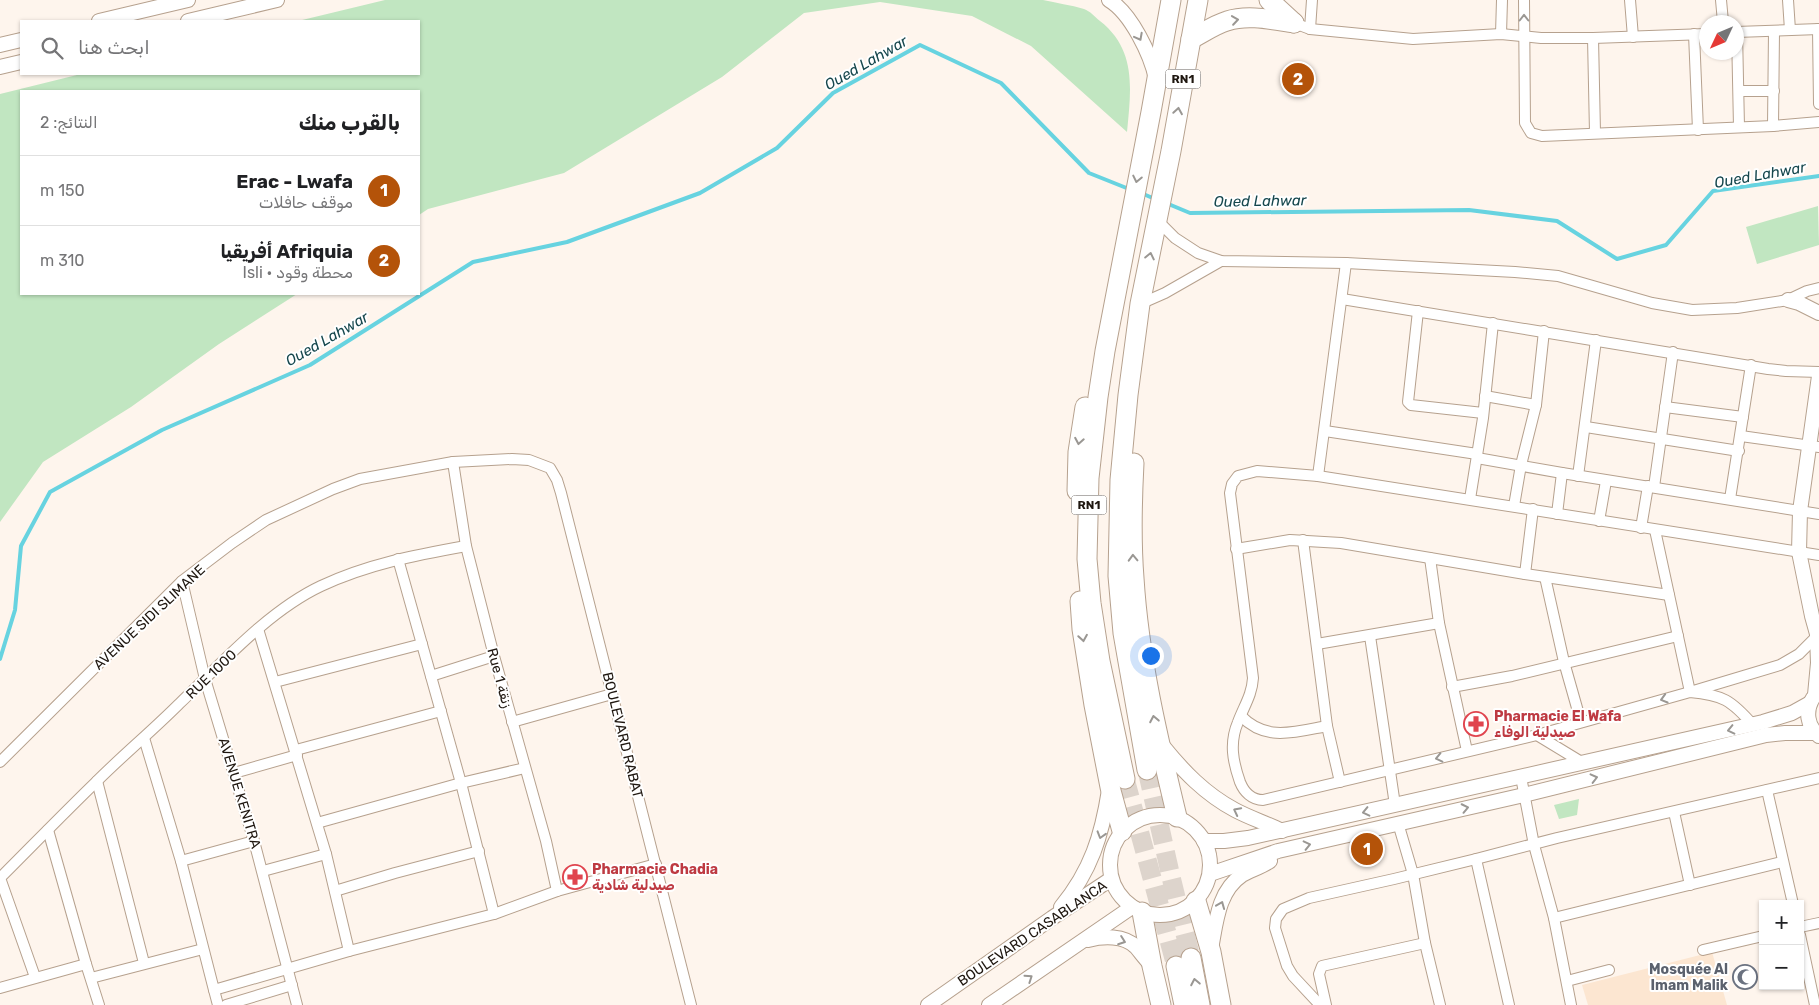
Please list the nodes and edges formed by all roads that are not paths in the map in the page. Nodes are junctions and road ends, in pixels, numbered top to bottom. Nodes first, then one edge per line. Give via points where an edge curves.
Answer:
1 (188, 0) edge
2 (277, 0) edge
3 (1109, 0) edge
4 (1171, 0) edge
5 (1198, 0) edge
6 (1270, 0) edge
7 (1312, 0) edge
8 (1502, 0) edge
9 (1524, 0) edge
10 (1630, 0) edge
11 (1721, 0) edge
12 (1788, 0) edge
13 (1722, 15) edge
14 (103, 20) edge
15 (192, 20) edge
16 (1302, 26) junction
17 (1818, 29) edge
18 (1790, 30) junction
19 (1774, 31) junction
20 (1744, 32) edge
21 (1501, 34) junction
22 (1694, 34) junction
23 (1699, 34) edge
24 (1524, 36) junction
25 (1633, 37) junction
26 (1593, 38) junction
27 (1191, 39) junction
28 (20, 40) edge
29 (0, 45) edge
30 (1738, 60) edge
31 (20, 62) edge
32 (0, 67) edge
33 (1156, 82) junction
34 (1739, 91) junction
35 (1774, 91) junction
36 (1819, 104) edge
37 (1819, 122) edge
38 (1773, 126) junction
39 (1739, 127) junction
40 (1698, 130) junction
41 (1595, 133) junction
42 (1159, 215) junction
43 (1221, 261) junction
44 (1346, 263) junction
45 (1819, 288) edge
46 (1807, 291) junction
47 (1819, 292) edge
48 (1342, 299) junction
49 (1788, 300) junction
50 (1140, 304) junction
51 (1418, 311) junction
52 (1819, 313) edge
53 (1493, 323) junction
54 (1544, 331) junction
55 (1596, 340) junction
56 (1673, 352) junction
57 (1751, 365) junction
58 (1819, 374) edge
59 (1485, 396) junction
60 (1536, 406) junction
61 (1666, 407) junction
62 (1483, 413) junction
63 (1743, 417) junction
64 (1586, 427) junction
65 (1325, 431) junction
66 (1741, 436) junction
67 (1661, 439) junction
68 (1814, 446) edge
69 (1739, 451) junction
70 (1477, 456) junction
71 (452, 462) junction
72 (1521, 465) junction
73 (550, 468) joint
74 (1562, 474) junction
75 (1318, 476) junction
76 (1578, 476) junction
77 (1606, 481) junction
78 (1651, 486) junction
79 (1470, 499) junction
80 (1730, 499) junction
81 (1514, 506) junction
82 (1533, 510) junction
83 (1800, 511) junction
84 (1557, 514) junction
85 (1819, 514) edge
86 (1598, 521) junction
87 (1641, 528) junction
88 (1655, 530) junction
89 (1303, 540) junction
90 (466, 546) junction
91 (1236, 549) junction
92 (1799, 552) junction
93 (1819, 555) edge
94 (398, 558) junction
95 (1430, 558) junction
96 (1525, 574) junction
97 (1545, 577) junction
98 (182, 582) junction
99 (1669, 595) junction
100 (1815, 617) edge
101 (1439, 624) junction
102 (258, 629) junction
103 (1370, 636) junction
104 (1678, 636) junction
105 (1818, 639) edge
106 (422, 644) junction
107 (1318, 644) junction
108 (494, 656) junction
109 (1564, 662) junction
110 (431, 676) junction
111 (205, 679) junction
112 (275, 682) junction
113 (1452, 687) junction
114 (1690, 692) junction
115 (612, 694) junction
116 (1815, 697) edge
117 (441, 711) junction
118 (1241, 716) junction
119 (512, 722) junction
120 (1581, 722) junction
121 (1753, 725) junction
122 (1327, 726) junction
123 (1817, 734) edge
124 (1536, 735) junction
125 (144, 738) junction
126 (1159, 741) junction
127 (1467, 751) junction
128 (296, 753) junction
129 (0, 762) edge
130 (1582, 763) junction
131 (525, 768) junction
132 (1148, 770) tunnel mouth
133 (1390, 770) junction
134 (234, 773) junction
135 (1520, 777) junction
136 (1819, 778) edge
137 (97, 780) junction
138 (1340, 782) junction
139 (462, 783) junction
140 (1117, 783) junction
141 (1767, 790) junction
142 (1524, 795) junction
143 (1395, 805) junction
144 (1674, 812) junction
145 (1177, 817) junction
146 (317, 823) junction
147 (1398, 823) junction
148 (48, 830) junction
149 (1282, 830) junction
150 (1122, 831) junction
151 (254, 841) junction
152 (1204, 841) junction
153 (1534, 845) junction
154 (479, 851) junction
155 (1278, 851) junction
156 (326, 854) junction
157 (1476, 859) junction
158 (181, 860) junction
159 (1782, 862) junction
160 (656, 864) junction
161 (263, 871) junction
162 (1210, 874) junction
163 (1413, 874) junction
164 (0, 878) edge
165 (1111, 879) junction
166 (1690, 885) junction
167 (335, 891) junction
168 (557, 891) junction
169 (1196, 900) junction
170 (1792, 900) edge
171 (1137, 910) junction
172 (494, 914) junction
173 (1052, 918) junction
174 (1554, 918) junction
175 (1819, 923) edge
176 (1804, 926) edge
177 (1759, 937) edge
178 (1083, 942) junction
179 (1426, 943) junction
180 (1802, 945) edge
181 (202, 949) junction
182 (1703, 950) dead end
183 (350, 951) junction
184 (1211, 952) junction
185 (144, 963) junction
186 (86, 964) junction
187 (1152, 966) junction
188 (287, 969) junction
189 (1609, 970) dead end
190 (35, 977) junction
191 (90, 978) junction
192 (1567, 981) junction
193 (292, 985) junction
194 (0, 988) edge
195 (214, 990) junction
196 (99, 1005) edge
197 (218, 1005) edge
198 (226, 1005) edge
199 (297, 1005) edge
200 (691, 1005) edge
201 (928, 1005) edge
202 (988, 1005) edge
203 (1161, 1005) edge
204 (1184, 1005) edge
205 (1200, 1005) edge
206 (1221, 1005) edge
207 (1320, 1005) edge
208 (1326, 1005) edge
209 (1440, 1005) edge
210 (1509, 1005) edge
211 (1571, 1005) edge
212 (1815, 1005) edge

1 - 14 main road
2 - 15 main road
3 -> 33 main road via 1132,24 1149,57
4 - 33 highway, RN1
5 - 27 highway, RN1
6 - 16 highway
7 - 16 street
8 - 21 street
24 -> 9 street
10 - 25 street
11 - 13 street
12 - 18 street
16 - 21 street via 1413,39
27 -> 16 highway via 1228,20 1250,18
17 - 18 street
17 - 36 street
18 - 19 street
19 - 20 street
19 - 35 street
21 - 24 street
22 - 23 street
22 - 25 street
22 - 40 street
24 - 26 street
24 - 41 street via 1525,123 1531,133 1542,136
25 - 26 street
26 - 41 street
42 -> 27 highway, RN1
28 - 29 main road
30 - 34 street
31 - 32 main road
33 -> 140 highway, RN1 via 1116,293 1104,313 1078,452 1077,531 1082,629
34 - 35 street
34 - 39 street
35 - 38 street
37 - 38 street
38 - 39 street
39 - 40 street
40 - 41 street
42 - 43 street via 1175,238 1193,250
50 -> 42 highway, RN1
43 - 44 street
43 - 50 street
44 - 48 street
44 - 49 street via 1558,276 1652,303 1692,310 1737,308
45 - 46 street
46 - 47 street
46 - 49 street
48 - 51 street
48 - 65 street
49 - 52 main road
126 -> 50 highway via 1134,577 1135,438 1146,330
50 - 132 highway, RN1 via 1120,480 1118,576 1123,634
51 - 53 street
51 - 62 street via 1408,402 1411,405
53 - 54 street
53 - 59 street
54 - 55 street
54 - 60 street
55 - 56 street
55 - 64 street
56 - 57 street
56 - 61 street
57 - 58 street
57 - 63 street
58 - 68 main road
59 - 60 street
59 - 62 street
60 - 72 street
61 - 63 street
61 - 67 street
62 - 70 street
63 - 66 street
64 - 67 street
64 - 76 street
65 - 70 street
65 - 75 street
66 - 68 street
66 - 69 street
67 - 69 street
67 - 78 street
68 - 83 main road
69 - 80 street
70 - 72 street
70 - 79 street
71 - 73 street, AVENUE SIDI SLIMANE via 529,460
71 - 90 street, Rue 1 زنقة
71 - 98 street, AVENUE SIDI SLIMANE via 360,479 333,489 266,520
72 - 74 street
72 - 81 street
73 - 115 street, BOULEVARD RABAT via 561,493
74 - 76 street
74 - 84 street
75 - 79 street
75 - 91 street via 1257,471 1238,476 1230,493
76 - 77 street
77 - 78 street
77 - 86 street
78 - 80 street
78 - 87 street
79 - 81 street
80 - 83 street
81 - 82 street
82 - 84 street
82 - 96 street
83 - 85 street
83 - 92 main road
84 - 86 street
86 - 87 street
87 - 88 street
88 - 92 street
88 - 99 street
89 - 91 street
89 - 95 street
89 - 107 street
90 - 94 street, RUE 1000
90 - 108 street, Rue 1 زنقة
91 - 118 street via 1253,672 1251,693
92 - 93 street
92 - 100 main road
94 - 102 street, RUE 1000 via 320,587
94 - 106 street
95 - 96 street
95 - 101 street
96 - 97 street
97 - 99 street
97 - 109 street
98 - 111 street, AVENUE KENITRA
98 - 129 street, AVENUE SIDI SLIMANE
99 - 104 street
100 - 105 main road
101 - 103 street
101 - 113 street
102 - 111 street, RUE 1000
102 - 112 street
103 - 107 street
103 - 133 street
104 - 109 street
104 - 114 street
105 - 114 street via 1780,665
105 - 116 main road
106 - 110 street
106 - 112 street
107 - 122 street
108 - 110 street
108 - 119 street, Rue 1 زنقة
109 - 113 street
109 - 120 street
110 - 117 street
111 - 125 street, RUE 1000
111 - 134 street, AVENUE KENITRA
112 - 128 street
113 - 127 street
114 -> 120 street
114 - 121 street via 1725,699
115 - 119 street
115 - 160 street, BOULEVARD RABAT
116 - 121 main road via 1782,717
116 - 123 main road via 1808,714
117 - 128 street
117 - 139 street
118 - 122 street via 1266,732 1294,732
118 - 138 street via 1232,755 1242,786 1254,798 1263,800
119 - 131 street, Rue 1 زنقة
120 - 124 street
121 -> 130 main road
122 - 138 street
142 -> 123 main road via 1766,735
124 - 127 street
124 - 130 street
125 - 137 street, RUE 1000
125 - 158 street
126 - 145 highway
149 -> 126 main road via 1236,811 1210,795 1180,767
127 -> 133 street
128 - 134 street
128 - 146 street
130 - 135 main road
131 - 139 street
131 - 168 street, Rue 1 زنقة
133 - 138 street
133 - 143 street
134 - 151 street, AVENUE KENITRA
135 - 142 street
135 - 143 main road
136 - 141 street
137 - 148 street, RUE 1000
137 - 185 street
139 - 146 street
139 - 154 street
140 - 150 highway
140 -> 173 main road via 1093,856 1070,896
141 - 144 street
141 - 159 street
147 -> 142 main road
142 - 153 street
143 -> 149 main road
144 - 153 street
144 - 166 street
145 - 150 main road via 1158,814 1145,817
145 - 152 main road via 1193,826
146 - 156 street
155 -> 147 main road
147 - 163 street
148 - 164 street, RUE 1000
148 - 186 street
149 - 152 main road via 1233,840
150 - 165 main road via 1113,845 1109,862
151 - 158 street
151 - 161 street, AVENUE KENITRA
152 - 162 main road via 1210,857
153 - 157 street
153 - 174 street
154 - 167 street
154 - 172 street
155 - 162 main road
184 -> 155 main road via 1218,913 1227,892 1236,880 1268,862
156 - 161 street
156 - 167 street
157 - 163 street
157 - 210 street
158 - 181 street
159 - 166 street
159 - 170 street
160 - 168 street
160 - 200 street, BOULEVARD RABAT
161 - 188 street, AVENUE KENITRA
162 - 169 main road
163 - 179 street
163 - 207 street via 1309,898 1279,913 1275,928 1287,966
164 - 190 street
165 - 171 main road via 1120,895
165 - 173 main road, BOULEVARD CASABLANCA
166 - 174 street
167 - 183 street
168 - 172 street
169 - 171 main road via 1171,914 1156,915
169 - 184 highway
171 - 178 main road
171 - 187 highway
172 - 183 street
173 - 201 main road, BOULEVARD CASABLANCA
174 - 192 street
175 - 176 street
177 - 182 street
178 -> 187 main road via 1101,936 1115,938 1134,945
202 -> 178 main road
179 - 208 street via 1322,966 1319,974
179 - 209 street
180 - 212 street
181 - 185 street
181 - 195 street
183 - 188 street
184 - 206 highway
185 - 191 street
186 - 190 street
186 - 191 street
187 - 203 highway
188 - 193 street, AVENUE KENITRA
188 - 195 street
189 - 192 street
190 - 194 street
191 - 196 street
192 - 211 street
193 - 198 street
193 - 199 street, AVENUE KENITRA
195 - 197 street
205 -> 204 highway via 1183,962

